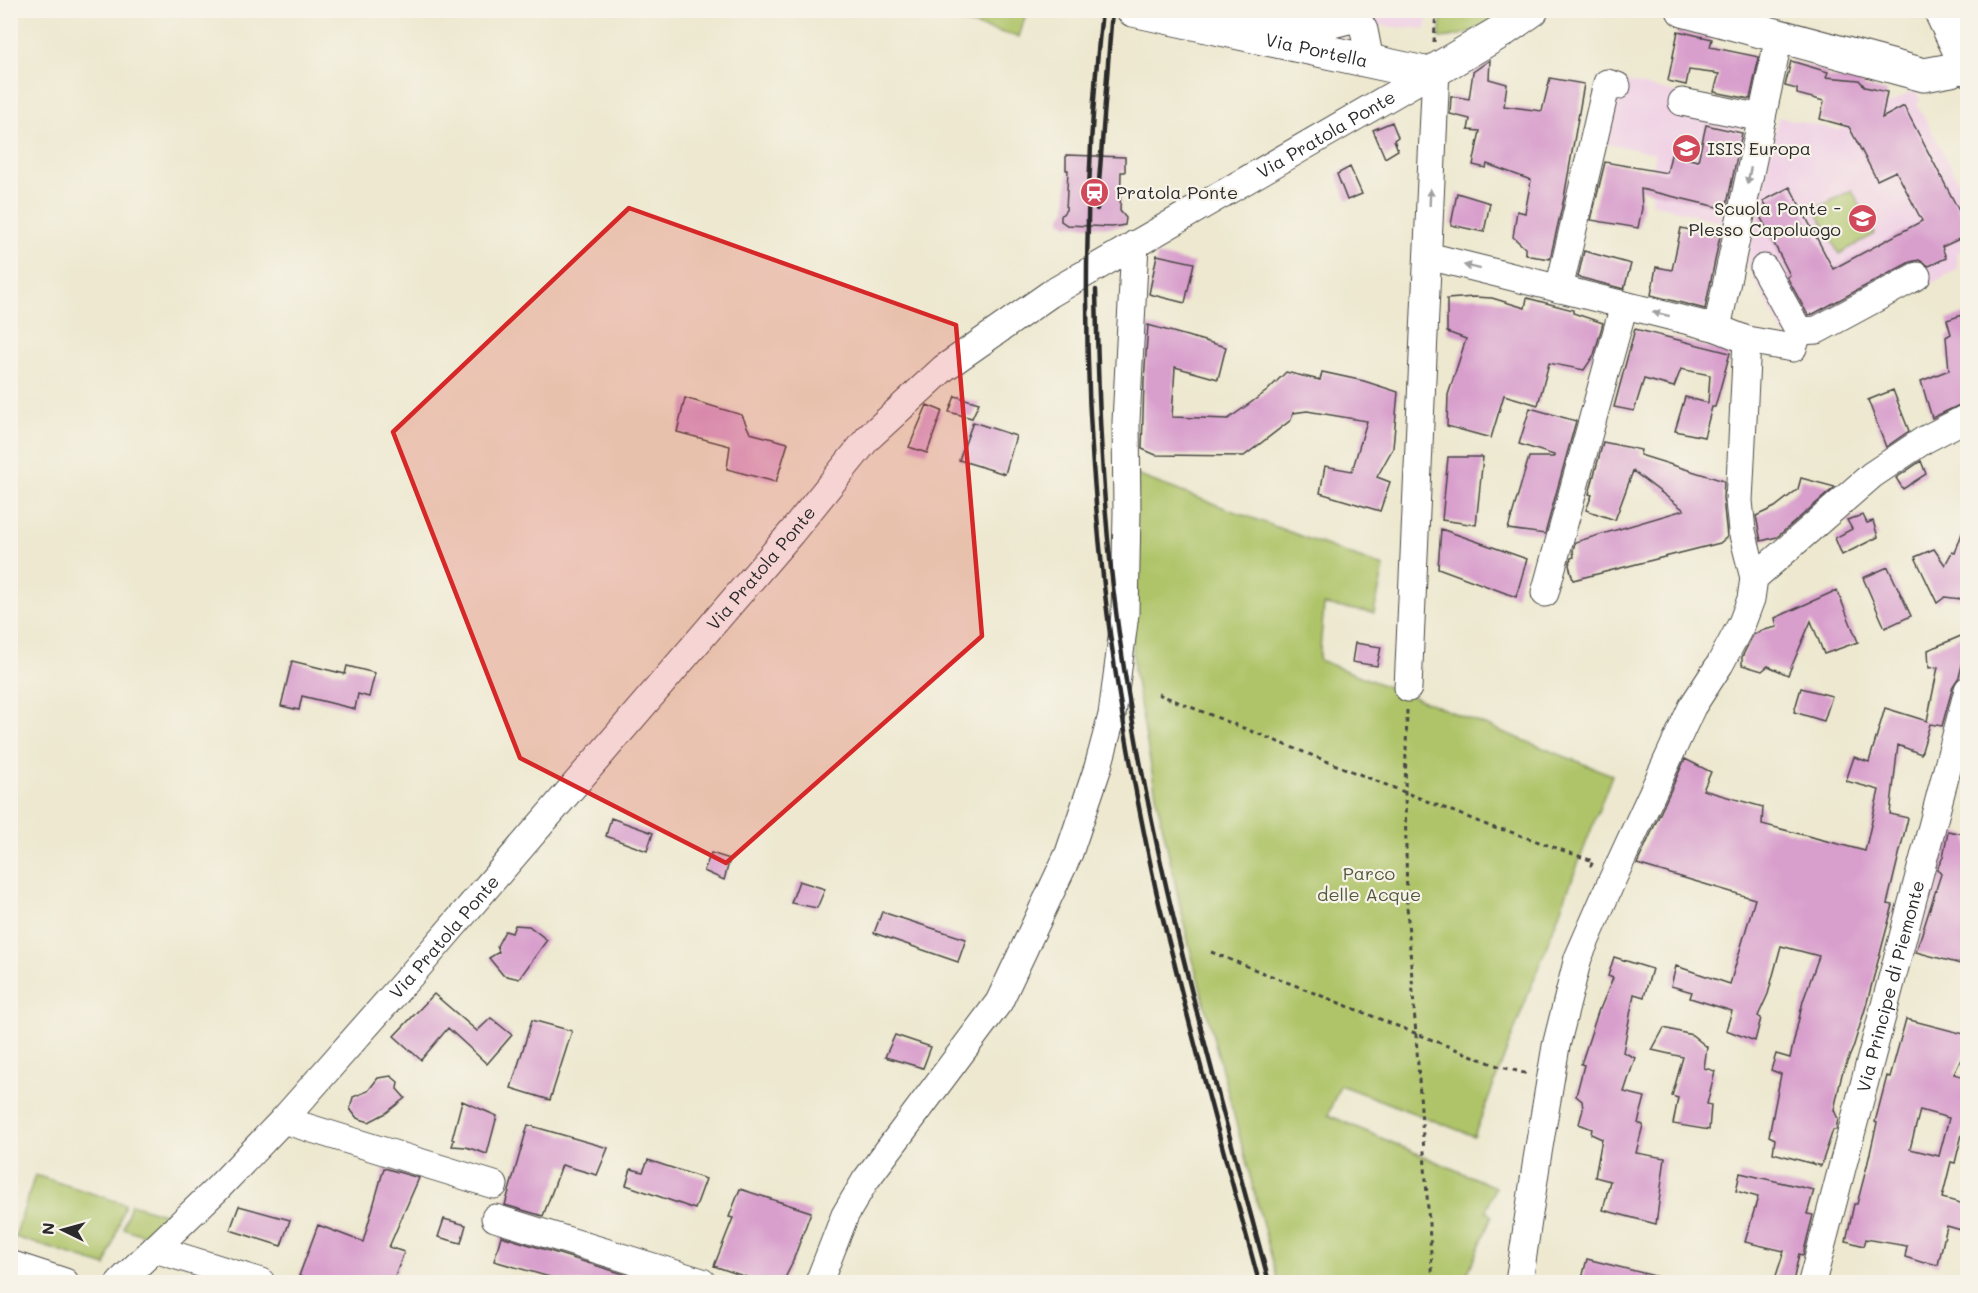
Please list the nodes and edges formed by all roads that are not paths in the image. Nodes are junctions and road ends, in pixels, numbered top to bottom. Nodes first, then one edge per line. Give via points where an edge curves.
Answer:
1 (1134, 10) edge
2 (1234, 10) edge
3 (1532, 10) edge
4 (1683, 10) edge
5 (1940, 10) edge
6 (1355, 14) edge
7 (1779, 37) junction
8 (1966, 60) edge
9 (1370, 61) junction
10 (1432, 71) junction
11 (1612, 84) dead end
12 (1682, 102) dead end
13 (1762, 118) junction
14 (1135, 244) junction
15 (1428, 256) junction
16 (1764, 268) dead end
17 (1917, 276) dead end
18 (1559, 289) junction
19 (1623, 305) junction
20 (1717, 328) junction
21 (1799, 331) junction
22 (1747, 340) junction
23 (1968, 417) edge
24 (1754, 578) junction
25 (1545, 593) dead end
26 (1408, 688) road end
27 (1968, 690) edge
28 (283, 1120) junction
29 (494, 1185) dead end
30 (495, 1218) dead end
31 (155, 1249) junction
32 (10, 1264) edge
33 (65, 1282) edge
34 (120, 1282) edge
35 (261, 1282) edge
36 (702, 1282) edge
37 (819, 1282) edge
38 (1519, 1282) edge
39 (1812, 1282) edge

1 - 9 main road, Via Portella
2 - 6 street via 1329,25
3 - 10 main road, Via Pratola Ponte
4 - 7 main road
5 - 8 main road
6 - 9 street via 1364,30
7 - 8 main road via 1924,75 1951,70
7 - 13 street
9 - 10 main road, Via Portella
10 - 14 street, Via Pratola Ponte
15 -> 10 street
11 - 18 street
12 - 13 street
13 -> 20 street
14 - 28 street, Via Pratola Ponte via 1050,294 944,368 868,438 792,532
14 - 37 street via 1126,422 1125,614 1112,715 1098,767 1069,853 999,1002 865,1181 845,1215
18 -> 15 street
15 - 26 street
16 - 21 street
17 - 21 street via 1817,330
18 - 19 street
20 -> 19 street
19 - 25 street
20 - 22 street
21 - 22 street via 1793,348
22 - 24 street via 1739,501
23 - 24 street via 1924,440 1872,475
24 - 38 street via 1742,623 1692,707 1578,958 1556,1046
27 - 39 street, Via Principe di Piemonte
28 - 29 street
28 - 31 street, Via Pratola Ponte
30 - 36 street
31 - 34 street, Via Pratola Ponte
31 - 35 street
32 - 33 street

